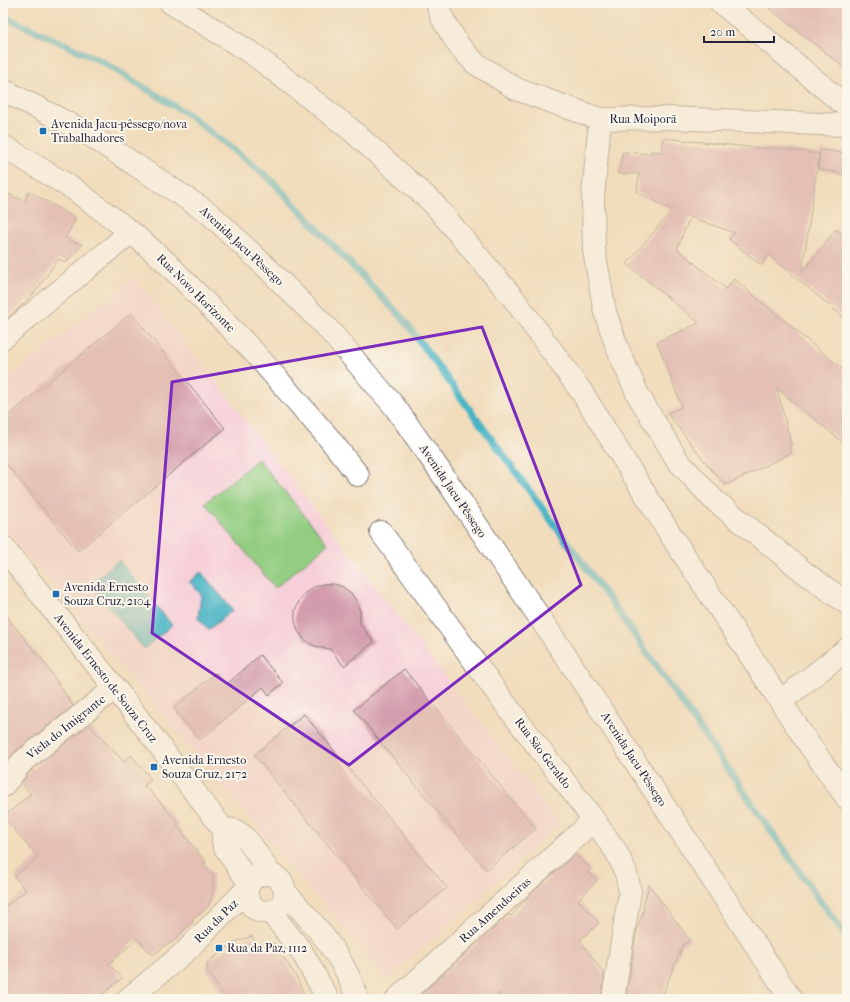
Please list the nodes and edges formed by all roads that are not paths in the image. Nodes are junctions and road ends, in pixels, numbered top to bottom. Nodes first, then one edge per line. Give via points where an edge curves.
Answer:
1 (171, 3) edge
2 (437, 3) edge
3 (721, 3) edge
4 (3, 90) edge
5 (847, 107) edge
6 (600, 119) junction
7 (847, 125) edge
8 (3, 146) edge
9 (131, 232) junction
10 (3, 338) edge
11 (358, 474) dead end
12 (381, 532) dead end
13 (3, 547) edge
14 (847, 603) edge
15 (847, 648) edge
16 (115, 688) junction
17 (781, 701) junction
18 (3, 786) edge
19 (847, 798) edge
20 (594, 820) junction
21 (224, 829) junction
22 (270, 874) junction
23 (285, 892) junction
24 (255, 898) junction
25 (128, 999) edge
26 (328, 999) edge
27 (358, 999) edge
28 (397, 999) edge
29 (612, 999) edge
30 (791, 999) edge

1 - 17 main road via 253,54 350,128 433,203 514,299 581,391 672,537
2 - 6 main road, Rua Moiporã via 442,18 459,46 475,63 516,89
3 - 5 main road
4 - 30 main road, Avenida Jacu-Pêssego via 85,132 209,213 328,329 395,407 449,484
6 - 7 main road, Rua Moiporã via 667,118
6 - 14 main road via 593,197 594,250 605,312 638,395 678,461 714,500
8 - 9 main road, Rua Novo Horizonte via 75,190
9 - 10 main road
9 - 11 main road, Rua Novo Horizonte via 165,261 252,350
12 - 20 main road, Rua São Geraldo via 503,701
13 - 16 main road, Avenida Ernesto de Souza Cruz
15 - 17 main road
16 - 18 main road, Viela do Imigrante via 22,762
16 - 21 main road, Avenida Ernesto de Souza Cruz
17 - 19 main road
20 - 28 main road, Rua Amendoeiras
20 - 29 main road, Rua São Geraldo via 617,853 626,873 630,892
21 - 22 main road via 234,830 243,835
21 - 24 main road via 224,846
22 - 23 main road via 281,880
22 - 24 main road via 255,877
23 - 24 main road via 278,907
23 - 27 main road via 318,928 336,954
24 - 25 main road, Rua da Paz
24 - 26 main road via 302,952

